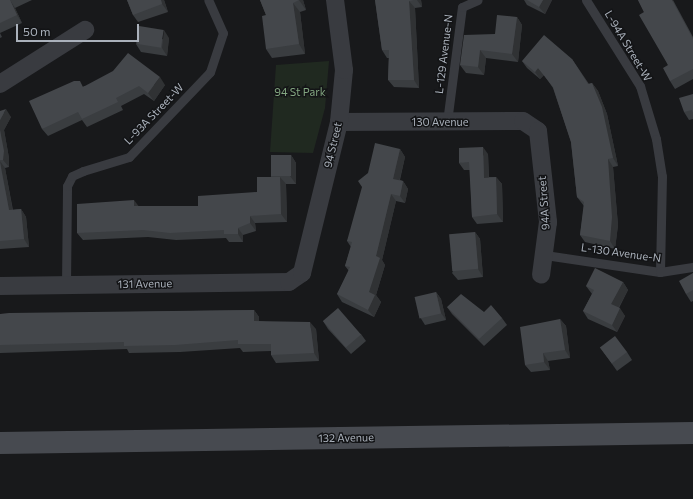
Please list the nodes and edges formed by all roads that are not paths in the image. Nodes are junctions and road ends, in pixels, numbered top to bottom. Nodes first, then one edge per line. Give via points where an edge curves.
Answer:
1 (208, 0) edge
2 (335, 0) edge
3 (478, 0) edge
4 (586, 0) edge
5 (85, 30) dead end
6 (0, 84) edge
7 (339, 122) junction
8 (447, 122) junction
9 (538, 131) joint
10 (545, 254) junction
11 (693, 267) edge
12 (660, 272) junction
13 (541, 275) dead end
14 (289, 282) joint
15 (66, 285) junction
16 (0, 286) edge
17 (693, 433) edge
18 (0, 443) edge

1 - 15 lane, L-93A Street-W via 223,33 210,72 129,158 72,176 67,186
2 - 7 street, 94 Street via 344,70
3 - 8 lane, L-129 Avenue-N via 462,7
4 - 12 lane, L-94A Street-W via 640,86 656,140 662,176
5 - 6 street
7 - 8 street, 130 Avenue
7 - 14 street, 94 Street via 302,273
8 - 9 street, 130 Avenue via 523,122
9 - 10 street, 94A Street via 548,222
10 - 12 lane, L-130 Avenue-N
10 - 13 street, 94A Street
11 - 12 lane, L-130 Avenue-N
14 - 15 street, 131 Avenue
15 - 16 street, 131 Avenue
17 - 18 main road, 132 Avenue

